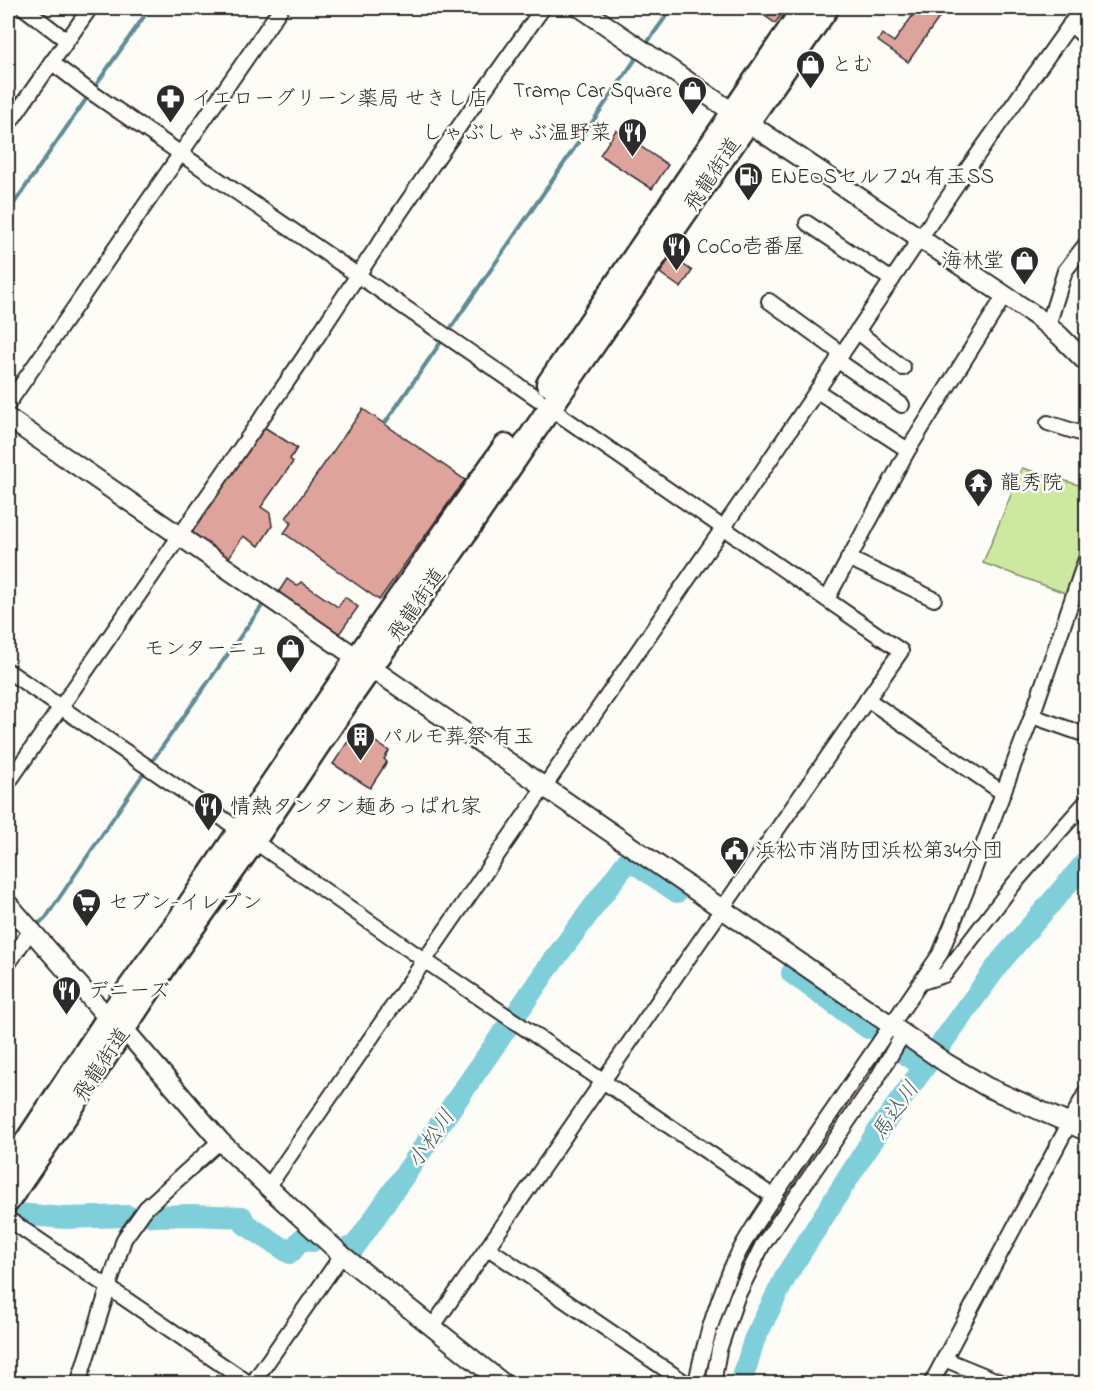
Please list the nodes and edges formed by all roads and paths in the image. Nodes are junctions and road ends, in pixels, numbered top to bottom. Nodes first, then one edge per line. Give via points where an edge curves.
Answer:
1 (24, 8) edge
2 (90, 8) edge
3 (281, 8) edge
4 (543, 8) edge
5 (581, 8) edge
6 (804, 8) edge
7 (827, 8) edge
8 (1082, 8) edge
9 (1070, 24) junction
10 (1086, 38) edge
11 (66, 40) junction
12 (51, 62) junction
13 (740, 117) junction
14 (8, 125) edge
15 (181, 152) junction
16 (807, 223) dead end
17 (921, 239) junction
18 (1086, 244) edge
19 (358, 275) junction
20 (892, 280) junction
21 (1005, 295) junction
22 (769, 302) dead end
23 (1048, 326) junction
24 (857, 331) junction
25 (840, 357) junction
26 (1086, 362) edge
27 (903, 368) dead end
28 (817, 391) junction
29 (8, 404) edge
30 (544, 404) junction
31 (902, 405) dead end
32 (8, 418) edge
33 (1048, 423) dead end
34 (1086, 435) edge
35 (908, 450) junction
36 (722, 528) junction
37 (180, 537) junction
38 (848, 558) junction
39 (1086, 559) edge
40 (826, 598) junction
41 (934, 599) dead end
42 (364, 663) junction
43 (8, 671) edge
44 (867, 699) junction
45 (60, 707) junction
46 (1032, 716) junction
47 (1086, 735) edge
48 (8, 783) edge
49 (544, 787) junction
50 (1004, 793) junction
51 (1086, 802) edge
52 (247, 836) junction
53 (8, 904) edge
54 (722, 909) junction
55 (31, 930) junction
56 (424, 960) junction
57 (8, 964) edge
58 (922, 982) junction
59 (116, 1024) junction
60 (897, 1030) junction
61 (603, 1081) junction
62 (1086, 1092) edge
63 (1078, 1127) edge
64 (220, 1141) junction
65 (8, 1169) edge
66 (268, 1187) junction
67 (774, 1197) junction
68 (8, 1201) edge
69 (8, 1219) edge
70 (488, 1248) junction
71 (342, 1256) junction
72 (109, 1287) junction
73 (433, 1326) junction
74 (944, 1359) junction
75 (78, 1383) edge
76 (251, 1383) edge
77 (504, 1383) edge
78 (687, 1383) edge
79 (696, 1383) edge
80 (713, 1383) edge
81 (931, 1383) edge
82 (1005, 1383) edge

1 - 11 street
2 - 11 street
3 - 15 street
4 - 19 street
5 - 13 street
6 - 13 highway, 飛龍街道 via 766,62
7 - 13 highway, 飛龍街道
8 - 9 street
9 - 10 street
9 - 17 street
11 - 12 street
12 - 14 street
12 - 15 street
13 - 17 street
13 - 30 highway, 飛龍街道
15 - 19 street
15 - 29 street
16 - 20 street
17 - 20 street
17 - 21 street
18 - 23 street via 1065,271
19 - 30 street
19 - 37 street
20 - 24 street
21 - 23 street
21 - 35 street
22 - 25 street
23 - 26 street
24 - 25 street
24 - 27 street
25 - 28 street
25 - 31 street
28 - 35 street
28 - 36 street
30 - 36 street
30 - 42 highway, 飛龍街道
32 - 37 street
33 - 34 street
35 - 38 street
36 - 40 street
36 - 49 street
37 - 42 street
37 - 45 street
38 - 40 street
38 - 41 street
39 - 46 street
40 - 44 street via 901,651
42 - 49 street
42 - 52 highway, 飛龍街道
43 - 45 street
44 - 50 street
44 - 54 street
45 - 48 street
45 - 52 street
46 - 47 street
46 - 50 street
49 - 54 street
49 - 56 street
50 - 58 street via 940,954
51 - 58 street via 1013,885 944,975
52 - 56 street
52 - 59 highway, 飛龍街道 via 145,966
53 - 55 street
54 - 60 street
54 - 61 street
55 - 57 street
55 - 59 street
56 - 61 street
56 - 66 street
58 - 60 street
59 - 64 street
59 - 65 highway, 飛龍街道
59 - 68 highway, 飛龍街道
60 - 63 street via 987,1087
60 - 67 street
60 - 80 street via 875,1082 762,1246 737,1297 719,1350
61 - 67 street
61 - 70 street
62 - 63 street
63 - 74 street
64 - 66 street
64 - 72 street via 146,1208 124,1239
66 - 71 street
67 - 79 street via 732,1268 701,1353
69 - 72 street
70 - 73 street
70 - 78 street
71 - 73 street
71 - 76 street
72 - 75 street
72 - 76 street
73 - 77 street
74 - 81 street
74 - 82 street

